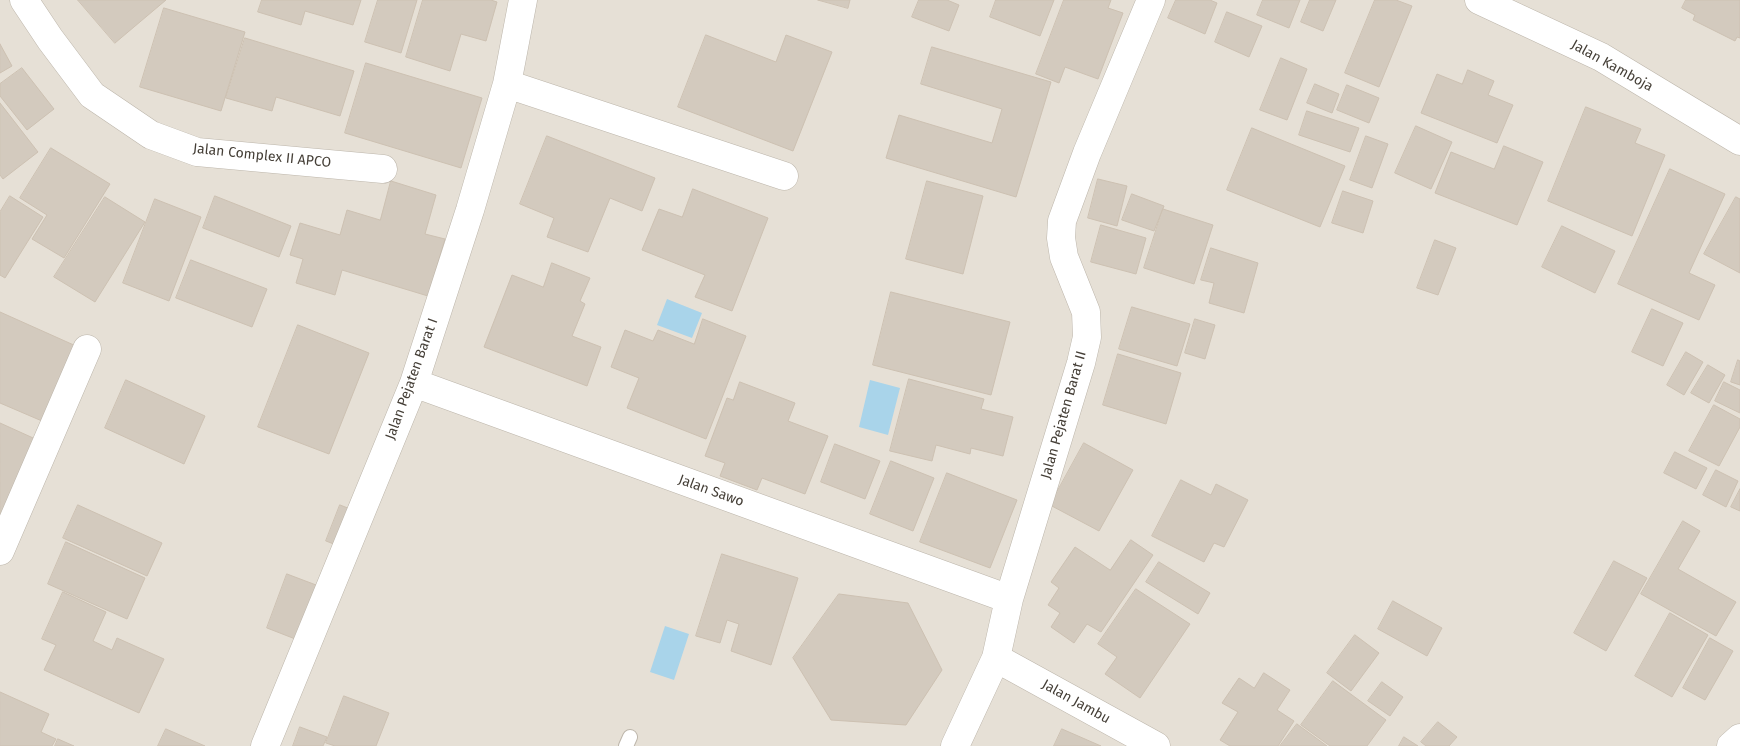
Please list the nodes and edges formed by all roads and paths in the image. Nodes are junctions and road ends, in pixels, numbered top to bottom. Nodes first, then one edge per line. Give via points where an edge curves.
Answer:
1 (24, 0) edge
2 (523, 0) edge
3 (1151, 0) edge
4 (1480, 0) edge
5 (507, 84) junction
6 (1740, 141) edge
7 (383, 169) dead end
8 (784, 176) dead end
9 (87, 349) dead end
10 (414, 383) junction
11 (0, 551) edge
12 (1009, 599) junction
13 (996, 658) junction
14 (1740, 738) edge
15 (265, 746) edge
16 (955, 746) edge
17 (1156, 746) edge
18 (1731, 746) edge

1 - 7 street, Jalan Complex II APCO via 92,95 151,136 197,152
2 - 5 street, Jalan Pejaten Barat I
3 - 12 street, Jalan Pejaten Barat II via 1087,152 1062,222 1064,257 1086,312 1087,337
4 - 6 street, Jalan Kamboja via 1601,57
5 - 8 street
5 - 10 street, Jalan Pejaten Barat I
9 - 11 street
10 - 12 street, Jalan Sawo
10 - 15 street, Jalan Pejaten Barat I
12 - 13 street, Jalan Pejaten Barat II
13 - 16 street, Jalan Pejaten Barat II
13 - 17 street, Jalan Jambu
14 - 18 street

